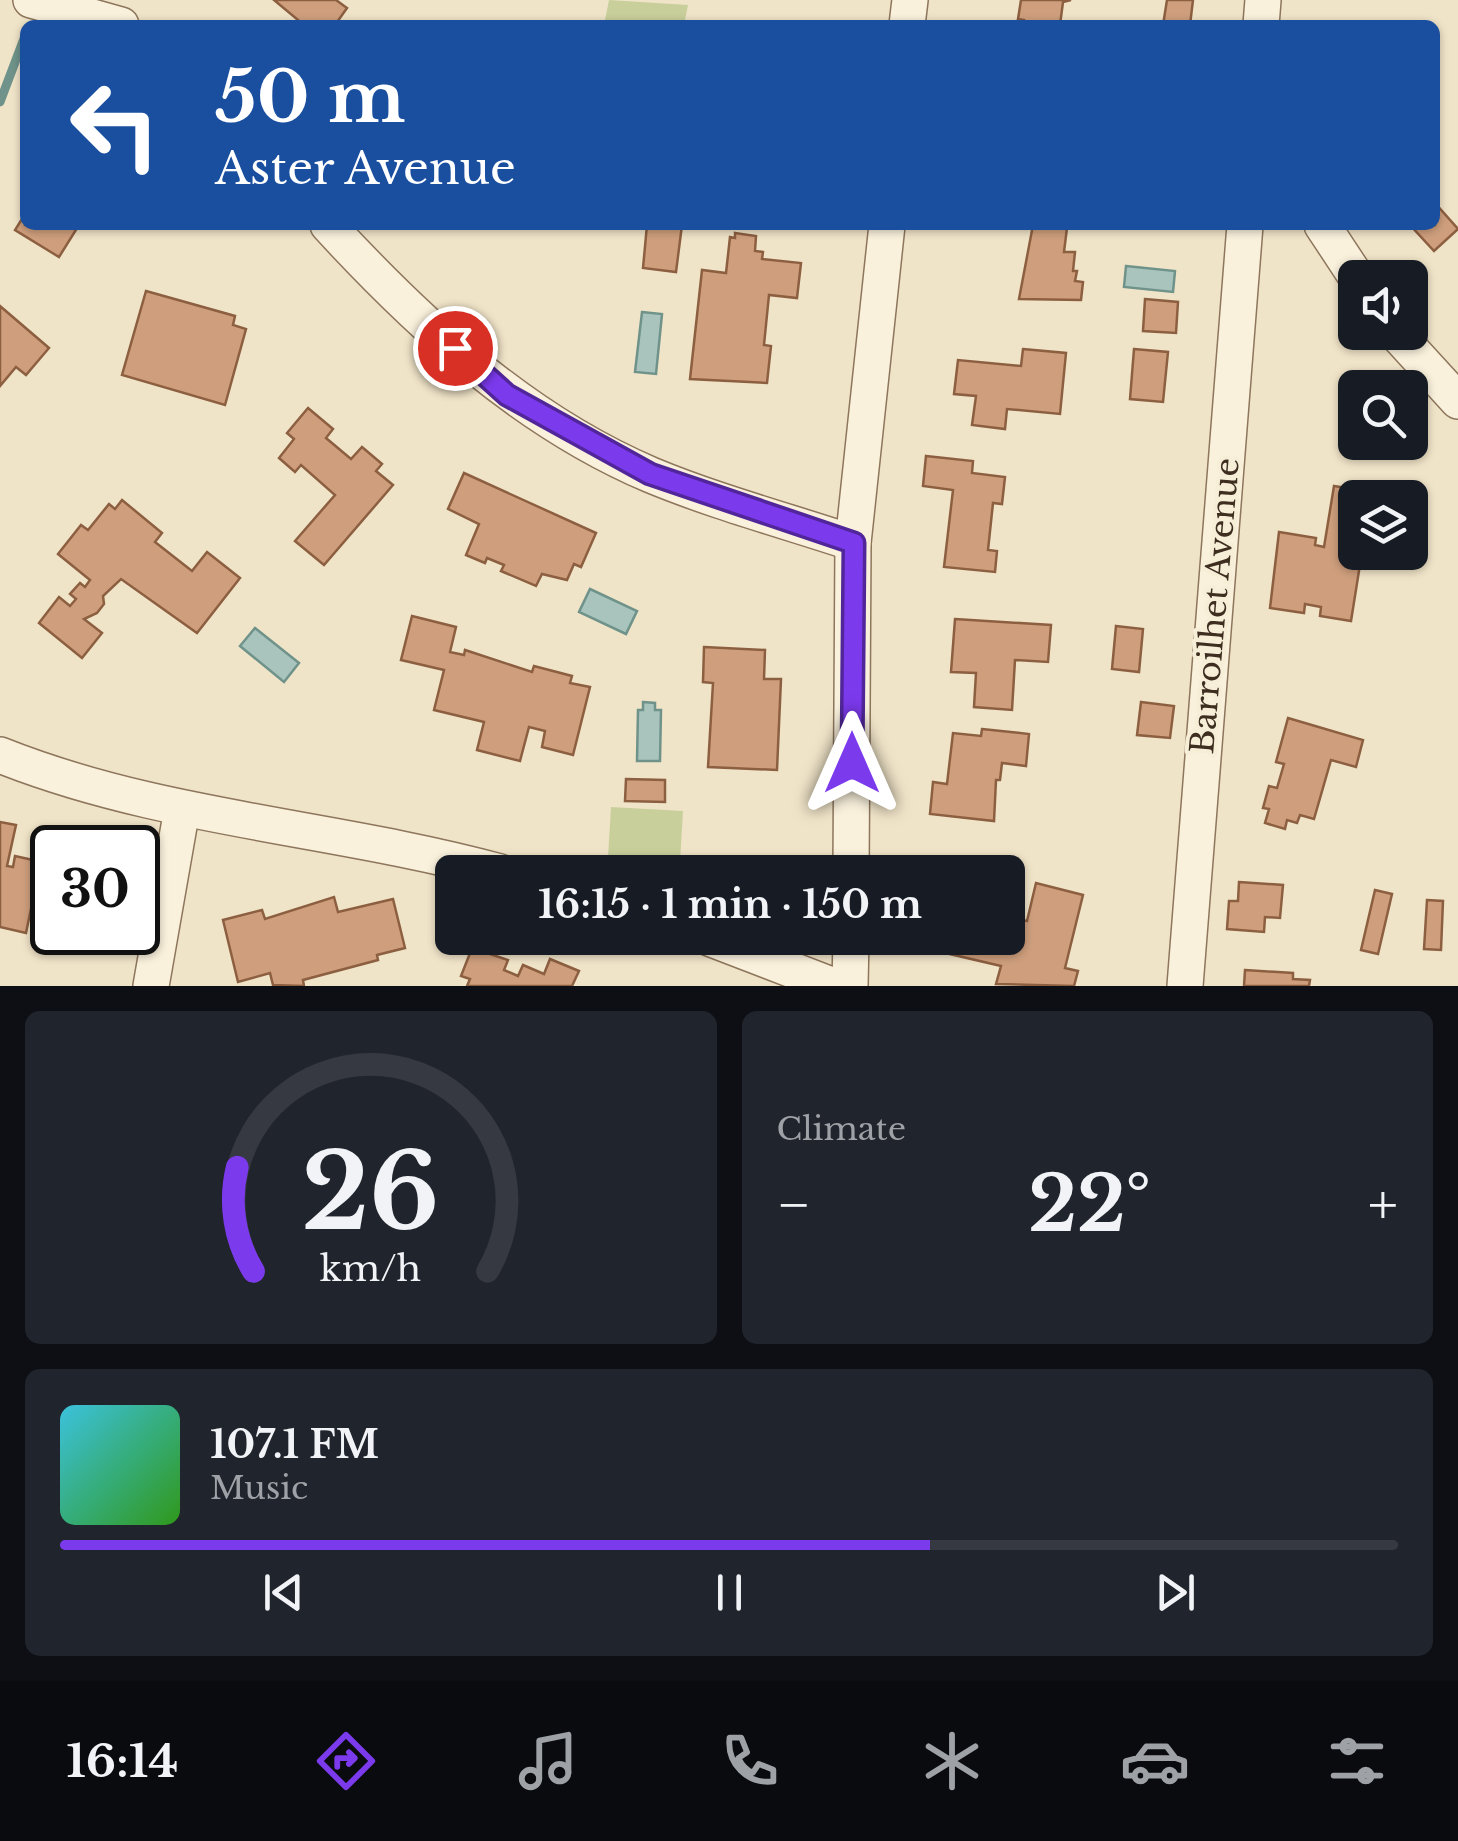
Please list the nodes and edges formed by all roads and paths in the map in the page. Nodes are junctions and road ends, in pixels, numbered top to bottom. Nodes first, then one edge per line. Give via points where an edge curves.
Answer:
1 (31, 0) edge
2 (103, 20) edge
3 (333, 230) edge
4 (885, 230) edge
5 (1246, 230) edge
6 (1325, 230) edge
7 (1345, 260) edge
8 (1411, 350) edge
9 (1458, 401) edge
10 (854, 543) junction
11 (0, 756) edge
12 (182, 808) junction
13 (435, 855) edge
14 (851, 855) edge
15 (753, 955) edge
16 (851, 955) edge
17 (151, 986) edge
18 (834, 986) edge
19 (850, 986) edge
20 (1185, 986) edge

1 - 2 street
3 - 10 street via 507,395 650,474
4 - 10 street
5 - 20 street, Barroilhet Avenue
6 - 7 street
8 - 9 street
10 - 14 street
11 - 12 street
12 - 13 street
12 - 17 street
15 - 18 street
16 - 19 street

